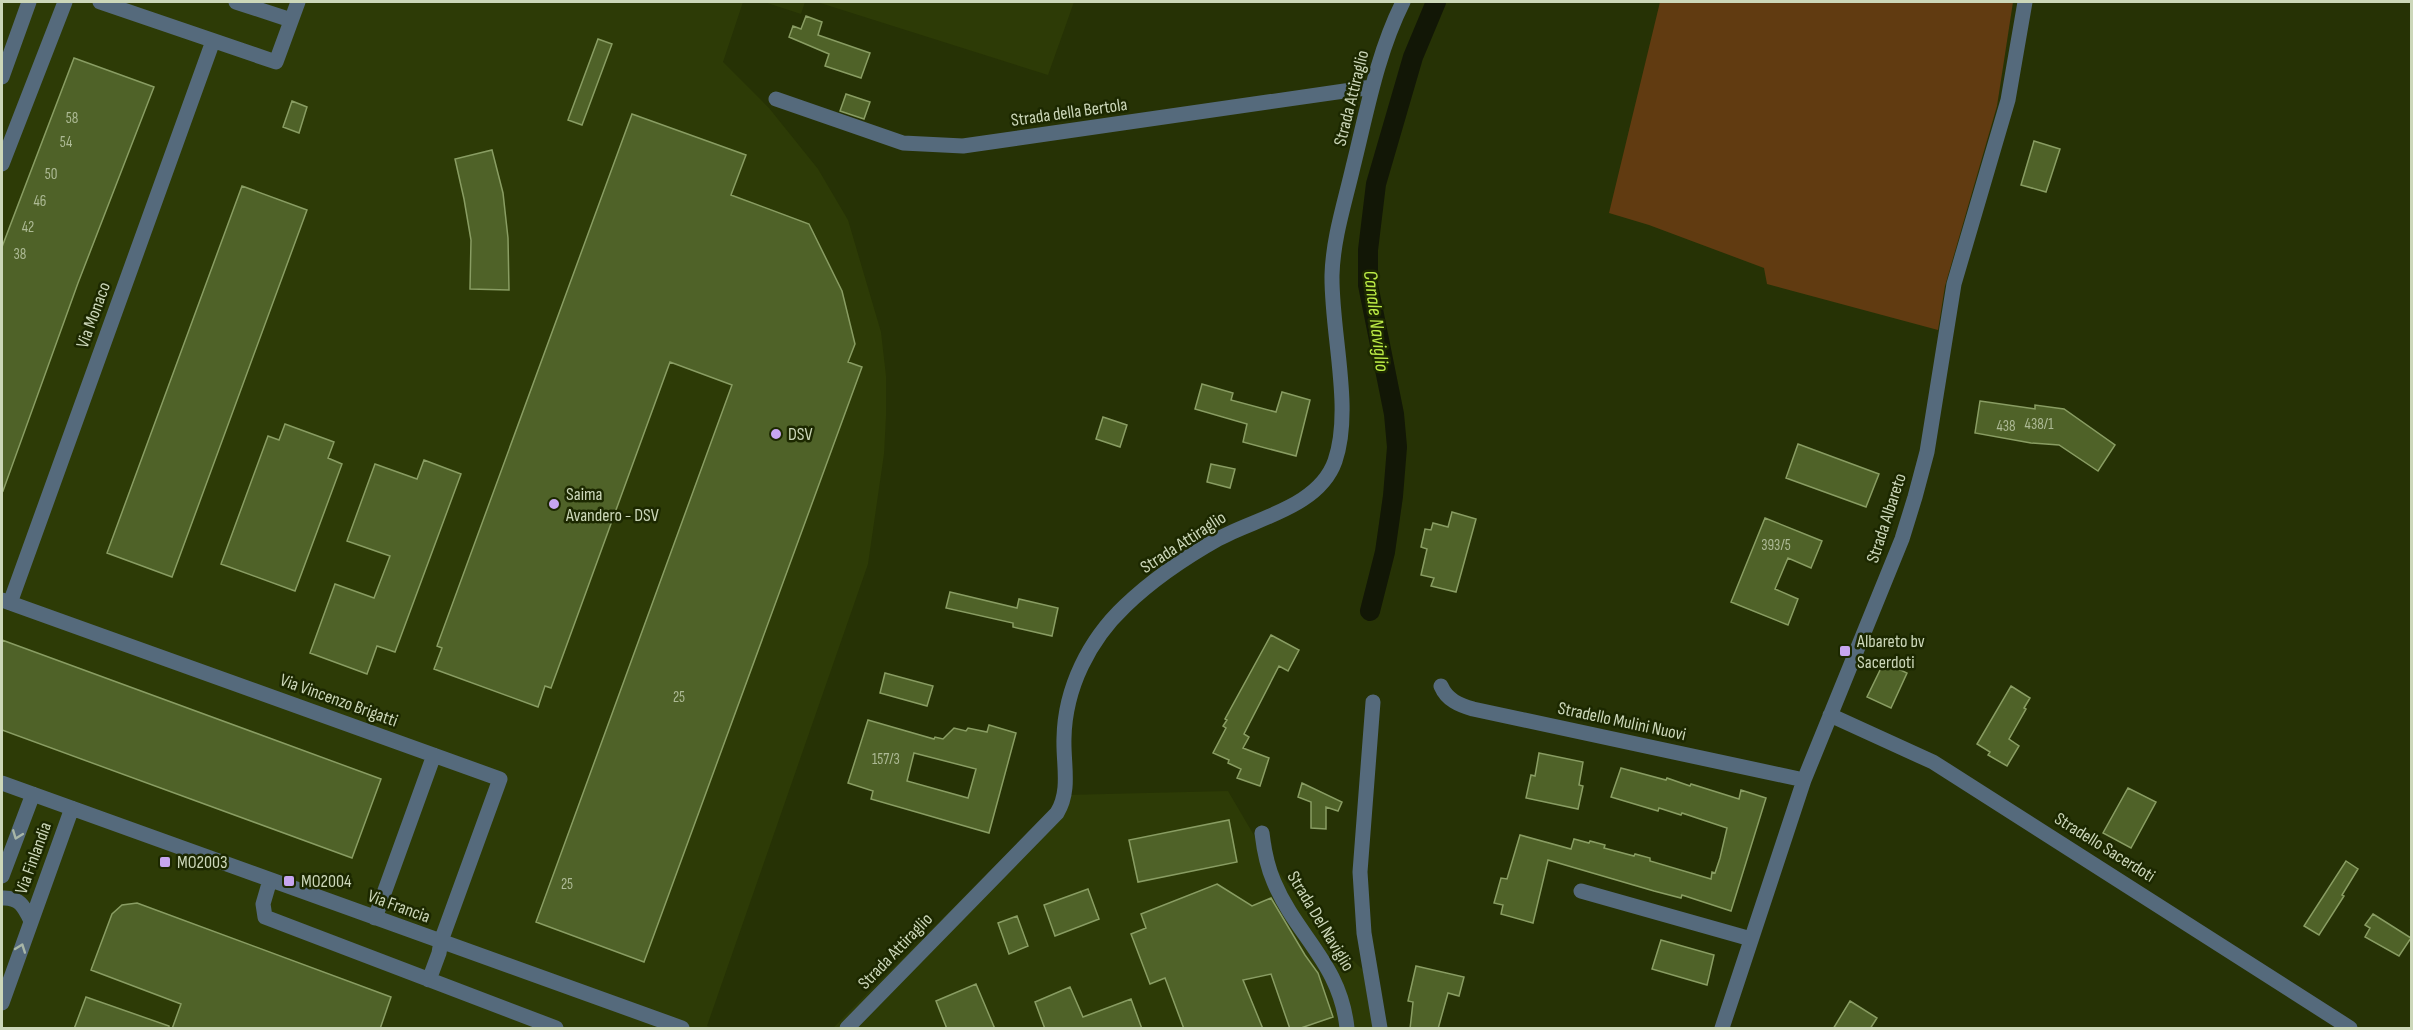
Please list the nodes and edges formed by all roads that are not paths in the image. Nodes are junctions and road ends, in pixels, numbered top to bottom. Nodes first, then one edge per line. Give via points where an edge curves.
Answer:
1 (29, 2) edge
2 (65, 2) edge
3 (100, 2) edge
4 (236, 2) edge
5 (298, 2) edge
6 (1403, 2) edge
7 (2025, 2) edge
8 (291, 20) junction
9 (213, 41) junction
10 (2, 77) edge
11 (1372, 87) junction
12 (777, 99) dead end
13 (2, 164) edge
14 (6, 601) edge
15 (1441, 686) dead end
16 (1373, 702) dead end
17 (1830, 715) junction
18 (434, 755) junction
19 (1804, 780) junction
20 (2, 783) edge
21 (33, 794) junction
22 (72, 808) junction
23 (1262, 833) dead end
24 (2, 876) edge
25 (270, 880) junction
26 (1581, 891) dead end
27 (2, 898) edge
28 (375, 918) junction
29 (31, 921) junction
30 (1751, 939) junction
31 (441, 941) junction
32 (429, 980) junction
33 (2, 1003) edge
34 (556, 1029) edge
35 (682, 1029) edge
36 (847, 1029) edge
37 (1347, 1029) edge
38 (1380, 1029) edge
39 (1722, 1029) edge
40 (2349, 1029) edge

1 - 10 street
2 - 13 street
3 - 9 street
4 - 8 street
5 - 8 street
6 - 11 street, Strada Attiraglio via 1387,37
7 - 17 street, Strada Albareto via 2008,100 1954,284 1927,452 1915,497 1898,549
8 - 9 street via 276,62
9 - 14 street, Via Monaco
11 - 12 street, Strada della Bertola via 963,146 903,143
11 - 36 street, Strada Attiraglio via 1334,256 1332,290 1342,415 1339,446 1330,474 1308,495 1218,539 1165,573 1126,605 1098,635 1076,678 1068,706 1064,738 1066,793 1057,813
14 - 18 street, Via Vincenzo Brigatti
15 - 19 street, Stradello Mulini Nuovi via 1455,703 1473,709
16 - 38 street via 1360,872 1364,933
17 - 19 street, Strada Albareto
17 - 40 street, Stradello Sacerdoti via 1933,762
18 - 28 street
18 - 31 street, Via Vincenzo Brigatti via 500,779
19 - 30 street, Strada Albareto
20 - 21 street, Via Francia
21 - 22 street, Via Francia
21 -> 24 street, Via Finlandia
22 - 25 street, Via Francia
22 - 29 street, Via Finlandia
23 - 37 street, Strada Del Naviglio via 1274,884 1334,977
25 - 28 street, Via Francia
25 - 32 street via 263,904 264,917
26 - 30 street
27 - 29 street, Via Finlandia via 16,899
28 - 31 street, Via Francia
33 -> 29 street, Via Finlandia
30 - 39 street, Strada Albareto
31 - 32 street
31 - 35 street, Via Francia
32 - 34 street

